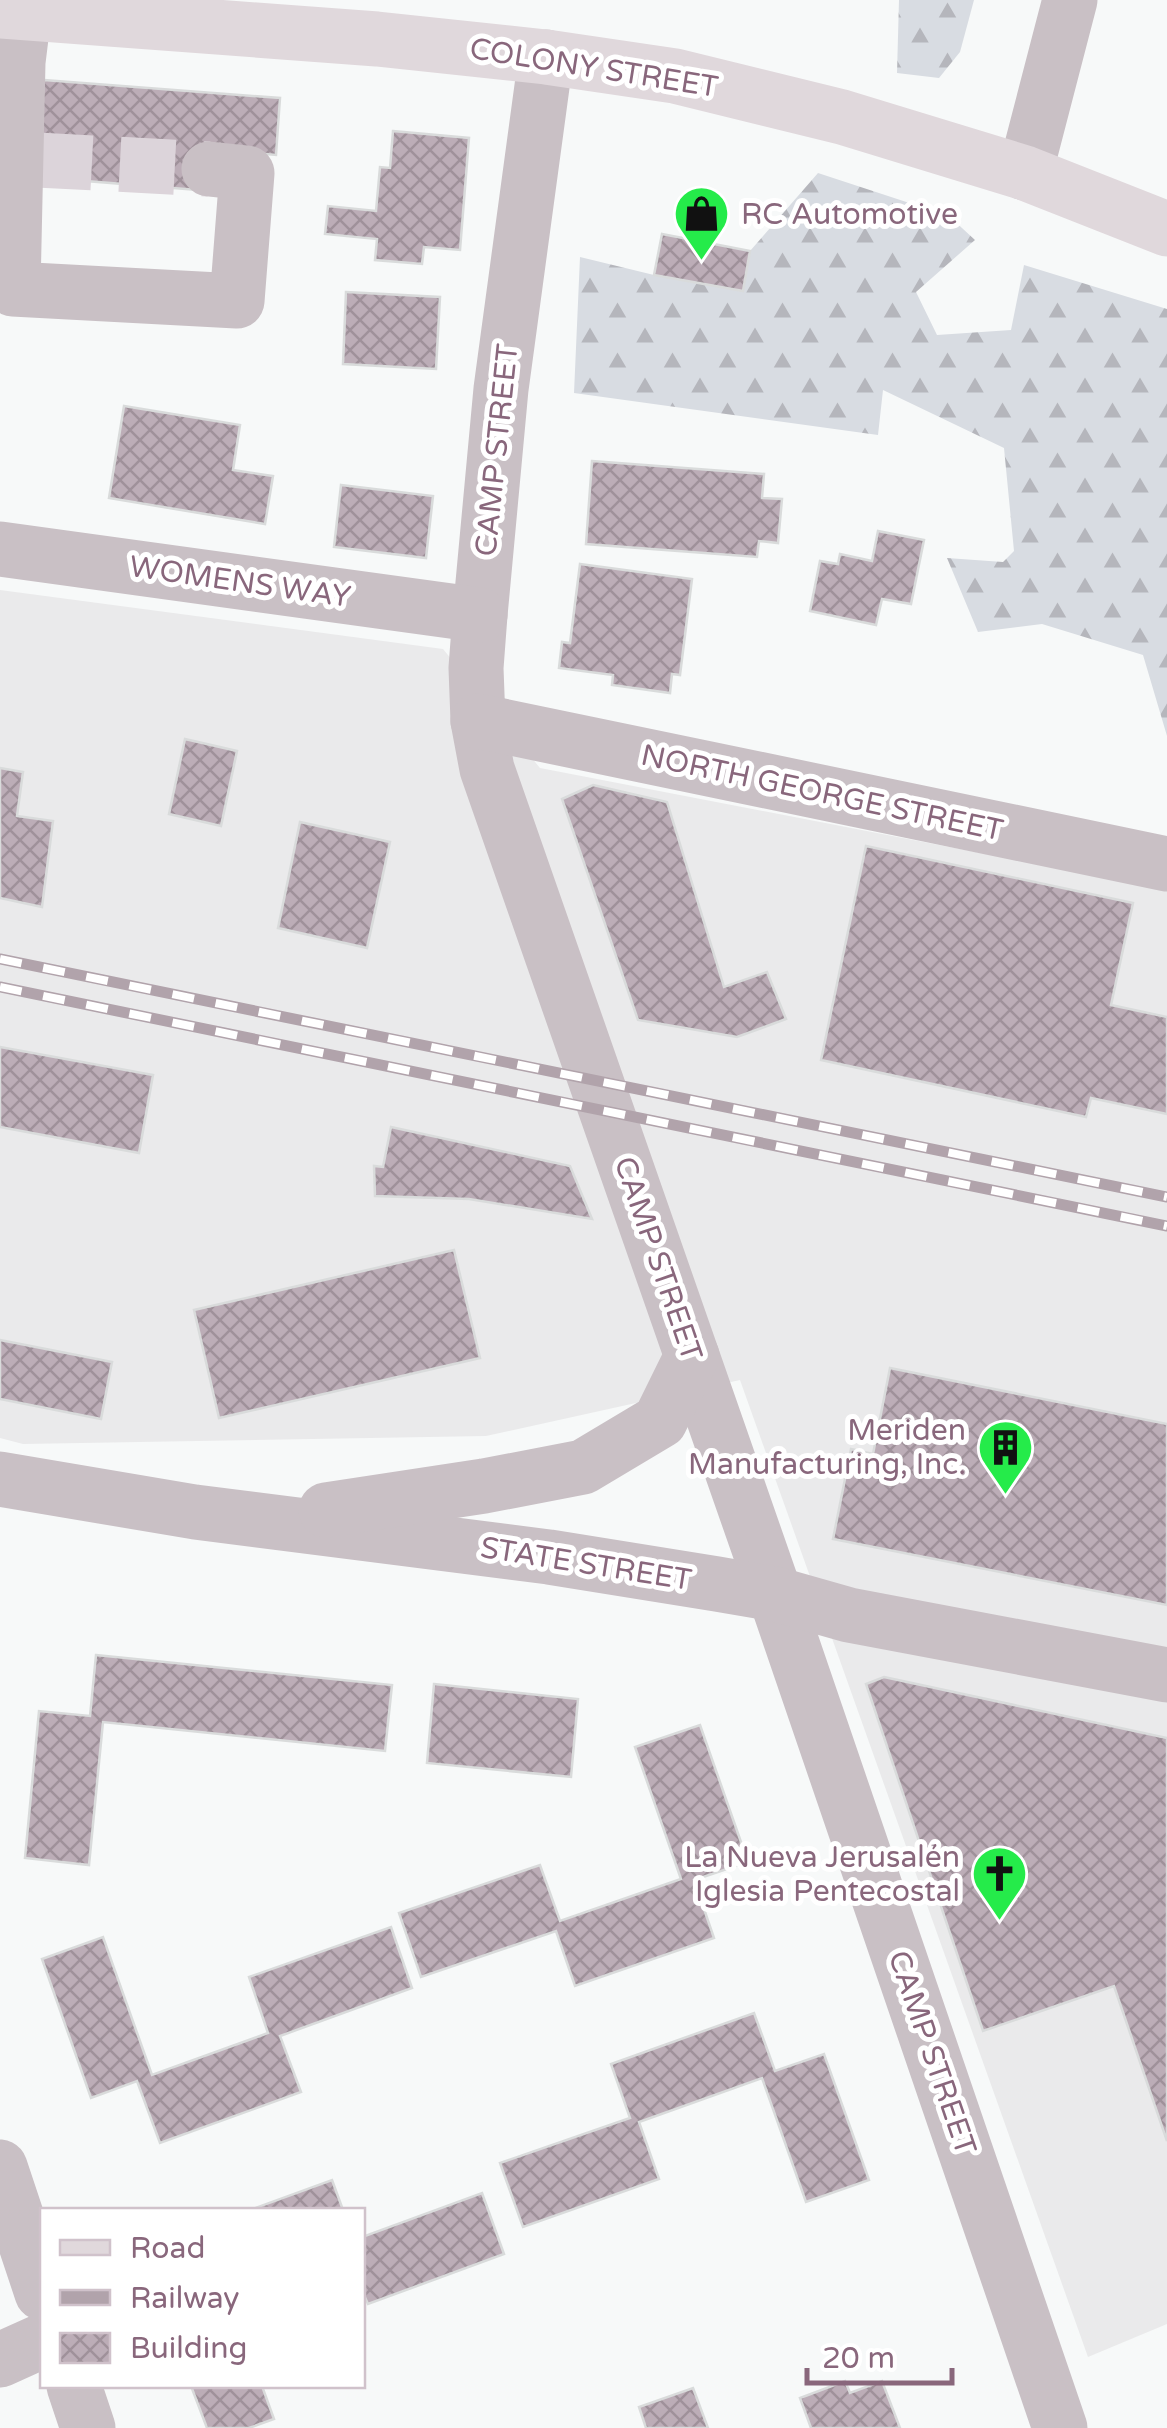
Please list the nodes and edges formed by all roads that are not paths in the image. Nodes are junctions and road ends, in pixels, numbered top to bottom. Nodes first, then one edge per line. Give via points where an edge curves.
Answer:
1 (1070, 0) edge
2 (128, 10) edge
3 (12, 12) edge
4 (546, 57) junction
5 (210, 169) tunnel mouth
6 (1025, 173) junction
7 (1167, 229) edge
8 (0, 549) edge
9 (480, 615) junction
10 (478, 721) junction
11 (1167, 864) edge
12 (692, 1356) junction
13 (0, 1479) edge
14 (257, 1520) junction
15 (775, 1594) junction
16 (1167, 1675) edge
17 (0, 2167) edge
18 (40, 2287) edge
19 (40, 2342) edge
20 (0, 2360) edge
21 (75, 2388) edge
22 (88, 2428) edge
23 (1060, 2428) edge

1 - 6 street
2 - 3 main road, COLONY STREET
2 - 4 main road, COLONY STREET
3 - 5 street via 26,159 12,289 236,300 247,173
4 - 6 main road, COLONY STREET via 708,83
4 - 9 street, CAMP STREET via 501,389
6 - 7 main road, COLONY STREET
8 - 9 street, WOMENS WAY
9 - 10 street, CAMP STREET
10 - 11 street, NORTH GEORGE STREET
10 - 12 street, CAMP STREET via 487,770
12 - 14 street via 660,1420 583,1466
12 - 15 street, CAMP STREET
13 - 14 street, STATE STREET
14 - 15 street, STATE STREET via 549,1556
15 - 16 street, STATE STREET via 848,1615
15 - 23 street, CAMP STREET
17 - 18 street
19 - 20 street
21 - 22 street

